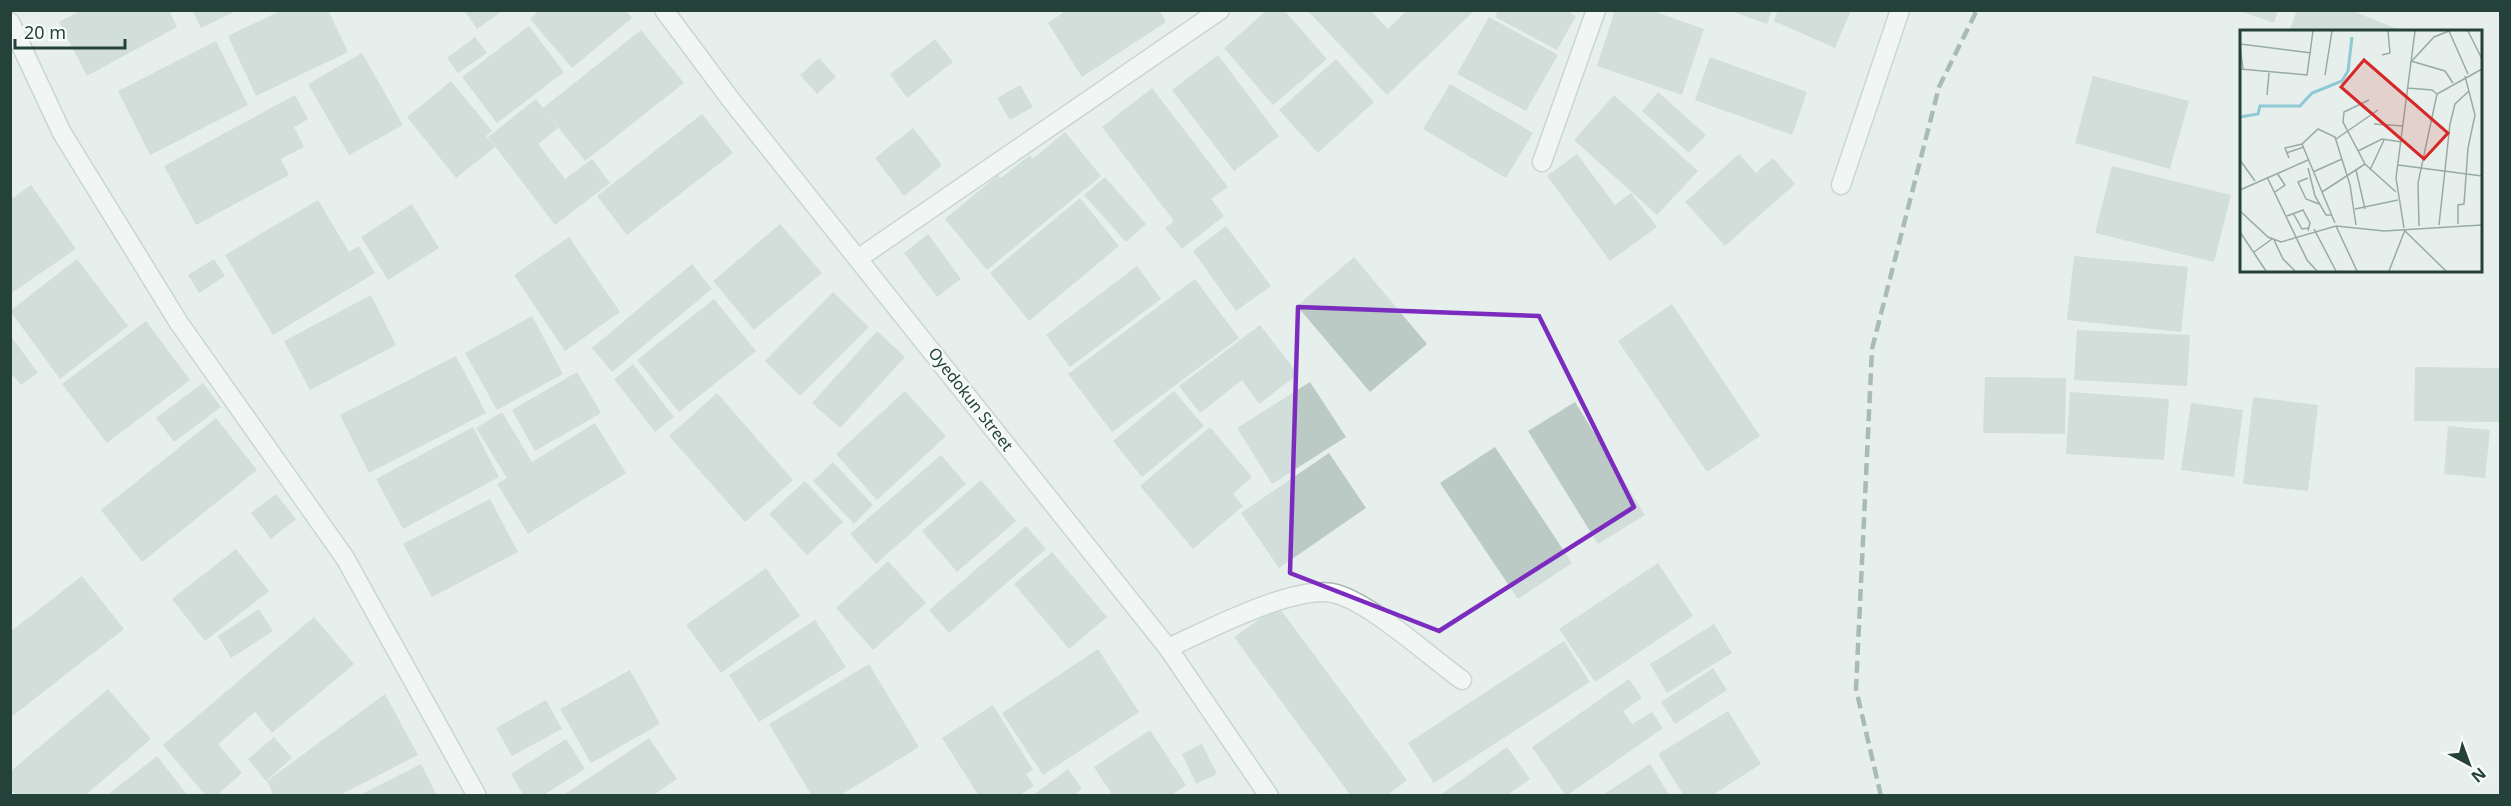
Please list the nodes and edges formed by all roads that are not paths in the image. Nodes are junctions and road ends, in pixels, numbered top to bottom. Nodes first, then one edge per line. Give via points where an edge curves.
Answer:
1 (664, 10) edge
2 (1220, 10) edge
3 (1596, 10) edge
4 (1900, 10) edge
5 (10, 22) edge
6 (1542, 162) dead end
7 (1841, 185) dead end
8 (859, 258) junction
9 (1168, 648) junction
10 (1462, 680) dead end
11 (477, 795) edge
12 (1269, 795) edge

1 - 8 street, Oyedokun Street
2 - 8 street
3 - 6 street
4 - 7 street
5 - 11 street via 62,133 179,323 345,558
8 - 9 street, Oyedokun Street
9 - 10 street via 1246,613 1307,592 1335,593 1359,603
9 - 12 street, Oyedokun Street

